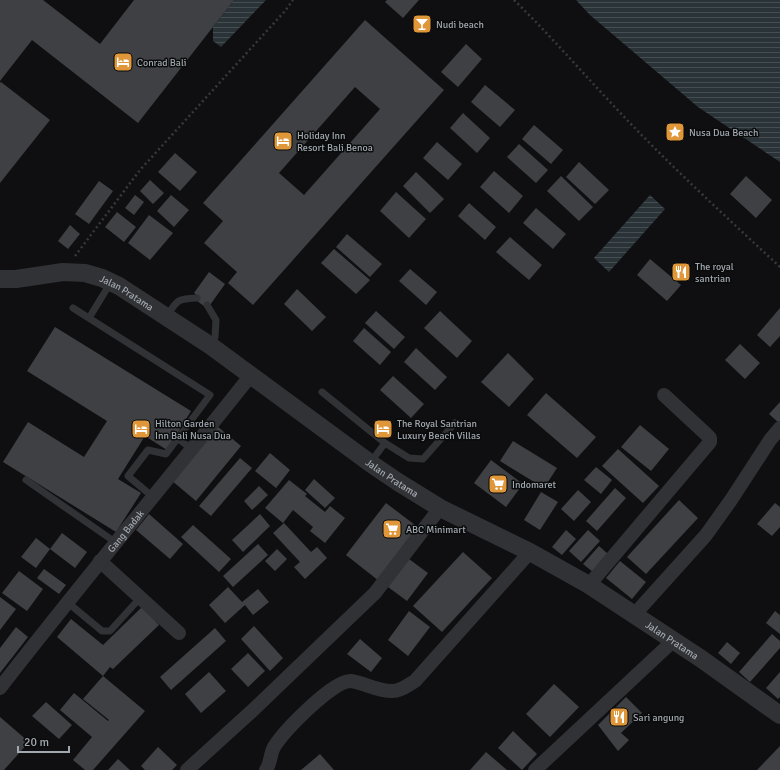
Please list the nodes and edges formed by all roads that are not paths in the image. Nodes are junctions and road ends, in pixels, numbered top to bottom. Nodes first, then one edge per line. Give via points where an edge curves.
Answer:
1 (0, 279) edge
2 (111, 282) junction
3 (197, 298) dead end
4 (207, 305) dead end
5 (72, 308) dead end
6 (166, 317) junction
7 (89, 318) junction
8 (211, 346) junction
9 (251, 374) junction
10 (322, 392) dead end
11 (664, 395) dead end
12 (455, 423) dead end
13 (780, 428) edge
14 (177, 438) junction
15 (385, 443) junction
16 (192, 449) junction
17 (370, 463) junction
18 (26, 480) dead end
19 (153, 497) junction
20 (440, 508) junction
21 (115, 542) junction
22 (530, 552) junction
23 (100, 561) junction
24 (589, 585) junction
25 (140, 598) junction
26 (67, 602) junction
27 (634, 615) junction
28 (179, 633) dead end
29 (673, 641) junction
30 (0, 688) edge
31 (780, 715) edge
32 (187, 770) edge
33 (266, 770) edge
34 (535, 770) edge

1 - 2 street, Jalan Pratama via 63,272 85,273
2 - 6 street, Jalan Pratama
2 - 7 lane
3 - 6 lane via 181,299
4 - 8 lane via 216,320 215,337
5 - 7 lane
6 - 8 street, Jalan Pratama
7 - 14 lane via 210,395
8 - 9 street, Jalan Pratama
9 - 16 street, Gang Badak
9 - 17 street, Jalan Pratama
10 - 15 lane
11 - 24 street via 710,438 710,442
12 - 15 lane via 423,459 408,458
13 - 27 street via 706,535
14 - 16 lane
14 - 19 lane via 166,454 148,450 128,476
15 - 17 lane
16 - 19 street, Gang Badak
17 - 20 street, Jalan Pratama
18 - 21 lane
19 - 21 street, Gang Badak
20 - 22 street, Jalan Pratama
20 - 32 street via 375,593
21 - 23 street, Gang Badak
22 - 24 street, Jalan Pratama
22 - 33 street via 415,681 393,691 350,681 341,683 320,698 286,732 274,748
23 - 25 street
23 - 26 street, Gang Badak
24 - 27 street, Jalan Pratama
25 - 26 lane via 107,632 102,631
25 - 28 street
26 - 30 street, Gang Badak
27 - 29 street, Jalan Pratama
29 - 31 street, Jalan Pratama
29 - 34 street

